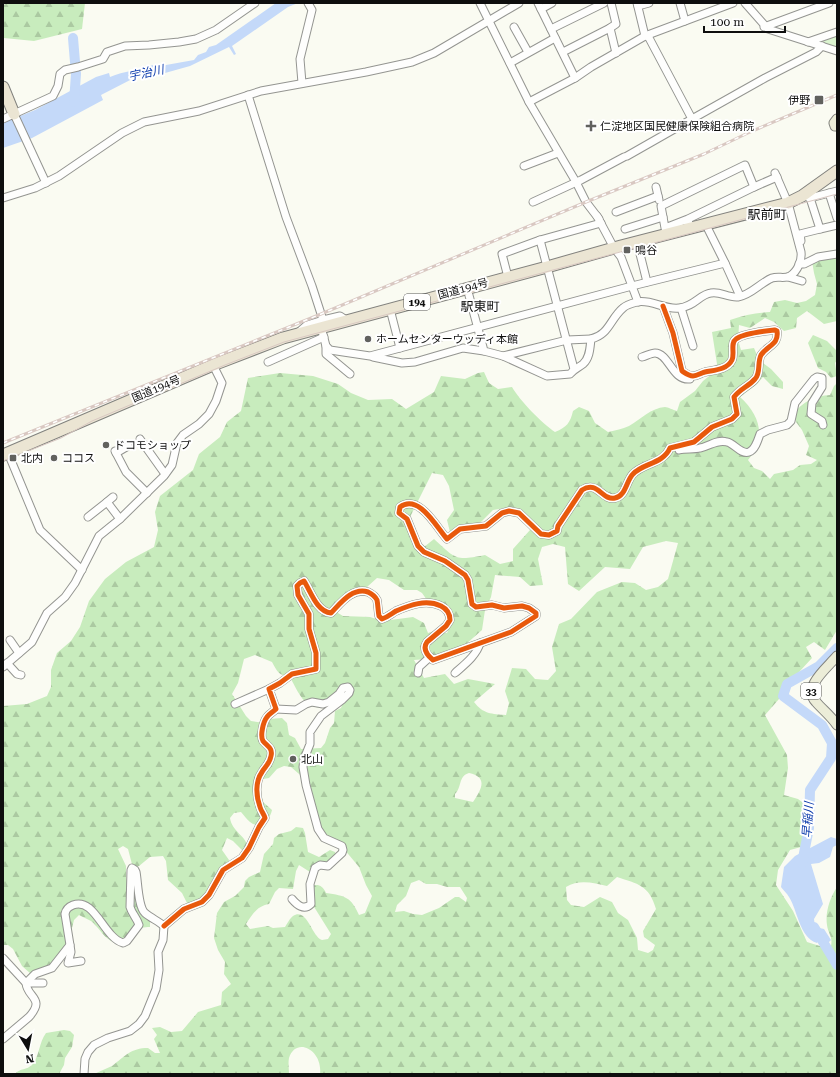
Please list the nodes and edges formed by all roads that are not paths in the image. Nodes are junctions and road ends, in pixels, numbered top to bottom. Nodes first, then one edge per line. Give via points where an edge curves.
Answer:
1 (255, 3) edge
2 (480, 3) edge
3 (519, 3) edge
4 (552, 3) edge
5 (604, 3) edge
6 (611, 3) edge
7 (649, 3) edge
8 (680, 3) edge
9 (733, 3) edge
10 (745, 3) edge
11 (829, 3) edge
12 (637, 4) edge
13 (309, 5) edge
14 (540, 6) edge
15 (489, 19) junction
16 (685, 21) junction
17 (514, 27) dead end
18 (764, 27) junction
19 (610, 28) junction
20 (551, 29) junction
21 (837, 32) edge
22 (647, 36) junction
23 (555, 38) junction
24 (808, 42) junction
25 (822, 46) junction
26 (837, 51) edge
27 (528, 52) junction
28 (562, 52) junction
29 (616, 54) junction
30 (510, 63) junction
31 (575, 78) junction
32 (302, 83) junction
33 (3, 87) edge
34 (248, 95) junction
35 (530, 102) junction
36 (14, 114) junction
37 (692, 118) junction
38 (3, 119) edge
39 (837, 119) edge
40 (837, 126) edge
41 (558, 153) junction
42 (524, 166) dead end
43 (837, 171) edge
44 (576, 182) junction
45 (46, 183) junction
46 (656, 186) dead end
47 (754, 187) junction
48 (837, 191) edge
49 (829, 193) junction
50 (658, 196) junction
51 (806, 197) junction
52 (3, 198) edge
53 (533, 202) dead end
54 (788, 203) junction
55 (661, 206) junction
56 (616, 212) dead end
57 (663, 217) junction
58 (837, 218) edge
59 (600, 221) junction
60 (689, 224) junction
61 (706, 225) junction
62 (837, 225) edge
63 (820, 229) junction
64 (625, 230) dead end
65 (540, 240) junction
66 (637, 242) junction
67 (614, 248) junction
68 (801, 252) junction
69 (837, 254) edge
70 (725, 263) junction
71 (799, 264) junction
72 (547, 267) junction
73 (508, 277) junction
74 (788, 277) junction
75 (802, 281) dead end
76 (647, 282) junction
77 (632, 286) junction
78 (467, 288) junction
79 (711, 292) junction
80 (740, 296) junction
81 (727, 301) dead end
82 (638, 302) junction
83 (663, 306) junction
84 (558, 307) junction
85 (681, 308) junction
86 (390, 309) junction
87 (322, 328) junction
88 (478, 328) junction
89 (591, 339) junction
90 (567, 340) junction
91 (326, 346) junction
92 (693, 346) dead end
93 (400, 348) junction
94 (484, 351) junction
95 (370, 356) junction
96 (503, 356) junction
97 (642, 357) dead end
98 (268, 362) dead end
99 (213, 365) junction
100 (574, 369) junction
101 (350, 374) dead end
102 (694, 376) junction
103 (823, 425) dead end
104 (140, 440) dead end
105 (128, 446) dead end
106 (6, 454) edge
107 (667, 454) junction
108 (165, 474) junction
109 (147, 493) junction
110 (113, 497) dead end
111 (106, 502) junction
112 (88, 517) dead end
113 (120, 519) junction
114 (82, 570) junction
115 (10, 640) dead end
116 (480, 643) junction
117 (19, 653) junction
118 (837, 656) edge
119 (430, 658) junction
120 (5, 665) edge
121 (418, 673) dead end
122 (455, 673) dead end
123 (21, 675) dead end
124 (269, 689) junction
125 (235, 704) dead end
126 (276, 709) junction
127 (837, 725) edge
128 (292, 899) dead end
129 (164, 926) junction
130 (70, 946) junction
131 (3, 958) edge
132 (81, 961) dead end
133 (26, 983) junction
134 (43, 983) dead end
135 (3, 1039) edge
136 (84, 1074) edge

1 - 36 street via 216,30 196,39 125,46 108,52 103,60 65,70 60,74 53,96
2 - 15 street
3 - 15 street
4 - 14 street
5 - 20 street
6 - 19 street via 616,24
7 - 12 street
8 - 16 street
9 - 16 street
10 - 18 street
11 - 18 street
12 - 22 street
13 - 32 street via 312,10 300,58
14 - 20 street
15 - 30 street
15 - 32 street via 419,60 390,68
16 - 22 street
17 - 27 street
18 - 24 street
19 - 28 street
19 - 29 street
20 - 23 street
21 - 24 street
22 - 29 street
22 - 37 street
23 - 27 street
23 - 28 street
24 - 25 street
25 - 26 street
25 - 37 street via 816,52
27 - 30 street
28 - 31 street
29 - 31 street
30 - 35 street
31 - 35 street
32 - 34 street
33 - 36 highway
34 - 45 street via 203,110 135,126
34 - 87 street via 286,218 312,286
35 - 41 street
36 - 38 street
36 - 45 street
37 - 44 street
39 - 40 main road via 834,123
41 - 42 street
41 - 44 street
43 - 51 highway, 国道194号 / 194
44 - 53 street
44 - 59 street via 590,200
45 - 52 street
46 - 50 street
47 - 54 street via 776,175
47 - 55 street via 745,165
47 - 60 street
48 - 49 street
49 - 51 street
49 - 58 street
50 - 55 street
50 - 56 street
51 - 54 highway, 国道194号 / 194
51 - 63 street
54 - 61 highway, 国道194号 / 194
54 - 68 street
55 - 57 street
57 - 60 street via 664,228
57 - 64 street
59 - 65 street
59 - 67 street
60 - 61 highway, 国道194号 / 194
60 - 66 highway, 国道194号 / 194
61 - 70 street
62 - 63 street
63 - 68 street via 800,234
65 - 72 street
65 - 73 street via 502,254
66 - 67 highway, 国道194号 / 194
66 - 76 street
67 - 72 highway, 国道194号 / 194
67 - 77 street via 621,257
68 - 71 street
69 - 71 street
70 - 76 street
70 - 80 street
71 - 74 street
72 - 73 highway, 国道194号 / 194
72 - 84 street
73 - 78 highway, 国道194号 / 194
74 - 75 street
74 - 80 street via 773,278
76 - 77 street
77 - 82 street
77 - 84 street
78 - 86 highway, 国道194号 / 194
78 - 88 street
79 - 80 street via 732,297
79 - 81 street
79 - 85 street
82 - 83 street
82 - 89 street via 624,307 603,334
83 - 85 street
83 - 102 street via 673,333 682,371
84 - 88 street
84 - 90 street
85 - 92 street
86 - 87 highway, 国道194号 / 194
86 - 93 street
87 - 91 street
87 - 98 street
87 - 99 highway, 国道194号 / 194 via 271,342
88 - 93 street
88 - 94 street
89 - 90 street
89 - 100 street via 586,361
90 - 96 street
90 - 100 street
91 - 95 street via 330,350
91 - 101 street via 326,354
93 - 95 street
94 - 95 street via 463,348 415,362 402,363
94 - 96 street
96 - 100 street via 547,376 570,374
97 - 102 street via 656,353 661,355 674,375 690,380
99 - 106 highway, 国道194号 / 194
99 - 108 street via 222,383 216,401 209,414 177,443 172,465
102 - 107 street via 727,365 732,360 733,343 736,339 777,331 778,338 760,359 756,379 734,397 737,414 732,419 712,427 694,442 670,448
103 - 107 street via 822,421 811,414 812,403 822,387 822,378 817,377 795,403 791,421 787,425 760,434 751,451 743,452 730,442 720,441 700,448 676,450
104 - 108 street
105 - 109 street via 116,452 126,472
106 - 114 street via 40,530
107 - 116 street via 633,474 619,497 609,498 586,487 557,531 549,535 541,534 519,513 509,511 502,513 486,526 460,529 447,539 423,510 410,504 400,507 400,513 407,519 416,541 424,552 445,561 466,575 472,604 476,607 522,606 536,613 536,616 511,632
108 - 109 street
109 - 113 street
110 - 111 street
111 - 112 street
111 - 113 street
113 - 114 street via 100,536
114 - 117 street via 65,598 47,614 32,642
115 - 117 street
116 - 119 street via 433,660
116 - 122 street via 470,660
117 - 120 street
118 - 127 main road, 33 via 815,682 811,693 816,703
119 - 121 street via 419,667
119 - 124 street via 424,649 426,642 450,620 450,614 445,608 426,602 410,606 382,619 378,616 377,599 365,591 353,593 345,598 331,614 319,607 304,581 297,586 298,595 309,614 309,629 316,653 316,669 292,674
120 - 123 street
124 - 125 street
124 - 126 street
126 - 128 street via 296,710 312,702 323,704 335,699 343,688 348,687 350,690 342,700 321,716 310,732 310,744 304,759 306,785 318,829 324,838 342,846 343,850 328,866 320,865 315,868 310,884 310,906 297,904
126 - 129 street via 266,718 264,725 263,742 271,750 272,756 260,775 256,788 260,808 266,818 242,858 223,870 202,902 184,909
129 - 130 street via 142,909 136,872 132,868 130,907 139,925 127,941 119,941 105,928 92,910 79,903 68,907 65,914
129 - 136 street via 163,940 158,952 156,989 145,1016 140,1024 130,1031 94,1045 85,1059
130 - 132 street via 68,963
130 - 133 street via 52,968 35,974
131 - 133 street
133 - 134 street
133 - 135 street via 35,998 33,1013

